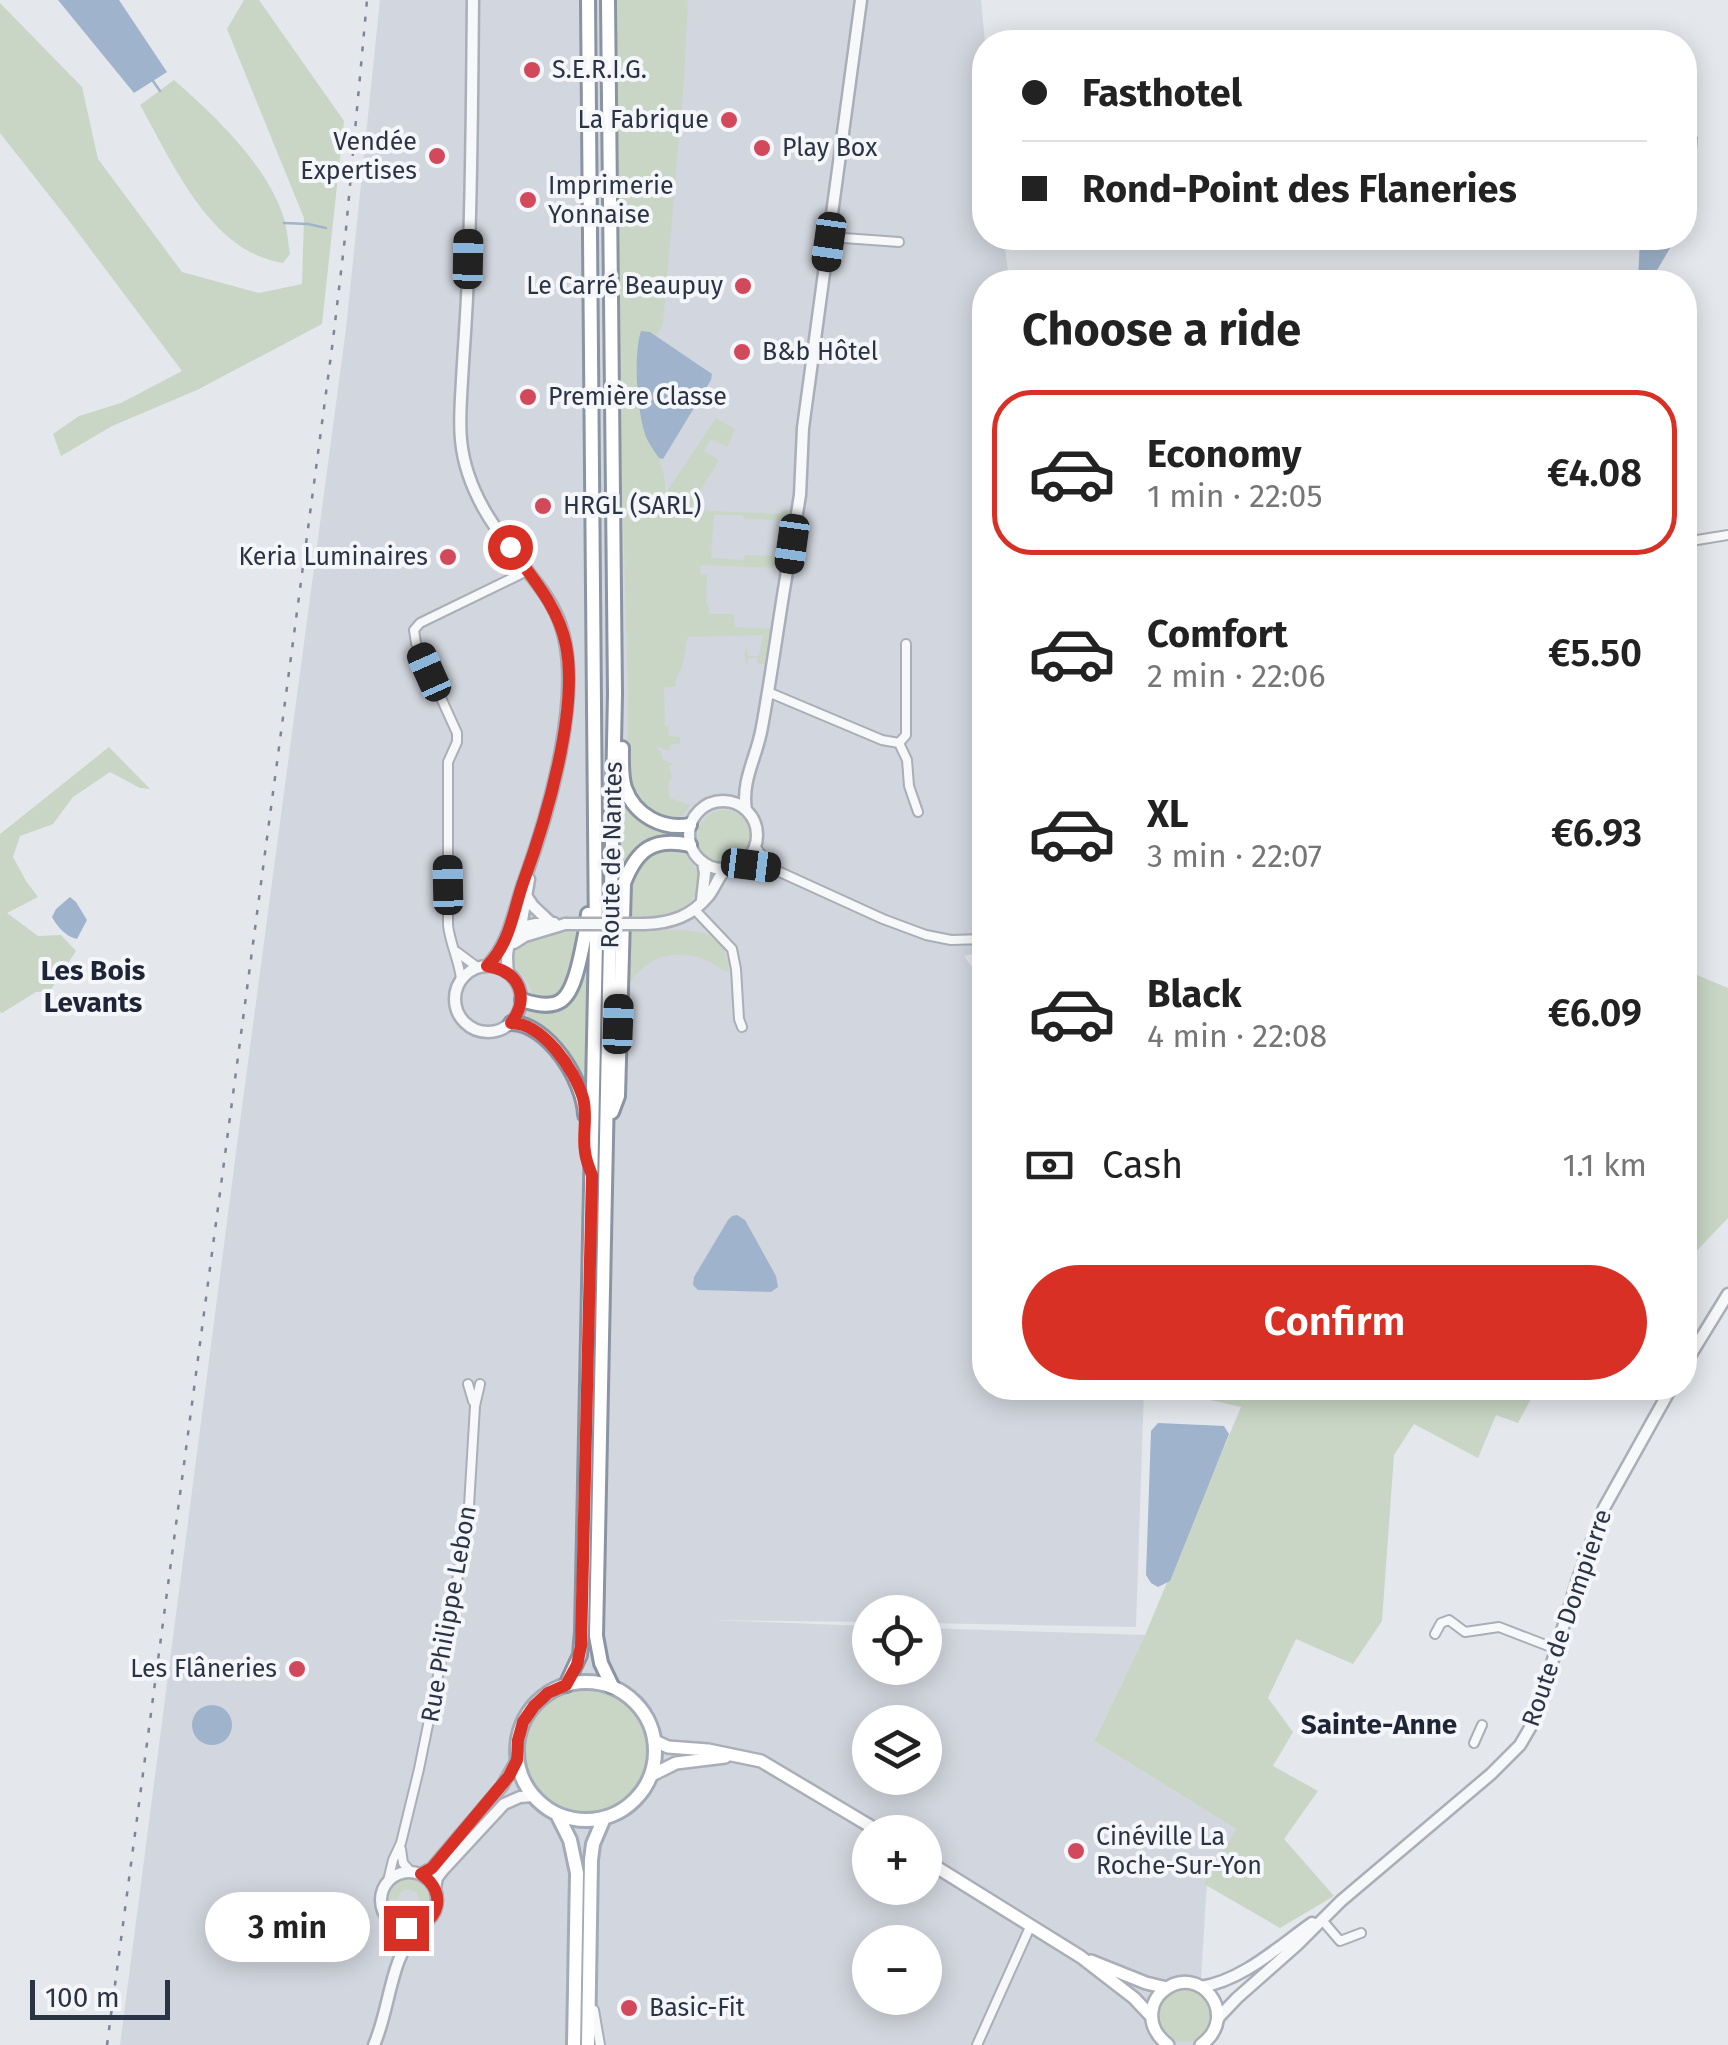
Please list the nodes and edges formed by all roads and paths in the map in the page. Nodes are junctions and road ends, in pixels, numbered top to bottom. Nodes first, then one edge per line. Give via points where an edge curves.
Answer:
1 (473, 0) edge
2 (588, 0) edge
3 (608, 0) edge
4 (860, 0) edge
5 (830, 236) junction
6 (898, 242) dead end
7 (1728, 534) edge
8 (1697, 540) edge
9 (527, 571) junction
10 (906, 644) dead end
11 (768, 692) junction
12 (614, 709) junction
13 (899, 743) junction
14 (746, 779) junction
15 (726, 801) junction
16 (746, 810) junction
17 (918, 812) dead end
18 (690, 825) junction
19 (690, 845) junction
20 (755, 846) junction
21 (703, 862) junction
22 (741, 864) junction
23 (530, 867) junction
24 (727, 868) junction
25 (771, 868) junction
26 (528, 896) junction
27 (596, 899) junction
28 (699, 906) junction
29 (551, 923) junction
30 (565, 924) junction
31 (521, 927) junction
32 (507, 935) junction
33 (972, 939) edge
34 (456, 952) junction
35 (508, 952) junction
36 (482, 966) junction
37 (508, 973) junction
38 (461, 979) junction
39 (522, 1000) junction
40 (511, 1023) junction
41 (742, 1027) dead end
42 (607, 1127) junction
43 (592, 1175) junction
44 (1728, 1294) edge
45 (1697, 1344) edge
46 (468, 1384) dead end
47 (480, 1384) dead end
48 (1664, 1400) edge
49 (475, 1406) junction
50 (1435, 1634) dead end
51 (1556, 1650) junction
52 (566, 1685) junction
53 (612, 1686) junction
54 (1482, 1726) dead end
55 (655, 1741) junction
56 (1474, 1743) dead end
57 (731, 1756) junction
58 (517, 1760) junction
59 (652, 1775) junction
60 (534, 1796) junction
61 (557, 1814) junction
62 (852, 1815) edge
63 (604, 1818) junction
64 (401, 1842) junction
65 (942, 1871) edge
66 (416, 1873) junction
67 (388, 1881) junction
68 (434, 1888) junction
69 (1341, 1901) junction
70 (1322, 1920) junction
71 (399, 1926) junction
72 (420, 1926) junction
73 (1030, 1926) junction
74 (1361, 1933) dead end
75 (1340, 1941) junction
76 (1332, 1952) dead end
77 (400, 1954) junction
78 (1081, 1957) junction
79 (590, 1980) junction
80 (1202, 1987) junction
81 (1167, 1988) junction
82 (1151, 2016) junction
83 (1218, 2018) junction
84 (1165, 2044) edge
85 (374, 2045) edge
86 (574, 2045) edge
87 (588, 2045) edge
88 (600, 2045) edge
89 (977, 2045) edge
90 (1202, 2045) edge

1 - 9 street via 460,436 472,488
2 - 27 main road, Route de Nantes
3 - 12 main road, Route de Nantes
4 - 5 street
5 - 6 street
5 - 11 street via 796,526
7 - 8 street
9 - 23 street via 559,620 569,670 554,785
9 - 34 street via 414,630 457,733 448,762 448,925
10 - 13 street via 906,735
11 - 13 street
11 - 14 street
12 - 18 main road via 623,725 624,786 635,806 665,826
12 - 42 main road, Route de Nantes
13 - 17 street
14 - 15 street
14 - 16 street
15 - 16 street
15 - 18 street via 704,806
16 - 20 street via 756,827
18 - 19 street
19 - 21 street
19 - 42 main road via 650,847 624,883 618,1096
20 - 22 street
20 - 25 street
21 - 24 street
21 - 28 street
22 - 24 street
22 - 25 street
23 - 26 street
23 - 32 street
24 - 28 street
25 - 33 street via 926,935
26 - 29 street
26 - 31 street
27 - 39 main road via 570,992 552,1004
27 - 43 main road, Route de Nantes
28 - 30 street, bridge via 664,923
28 - 41 street via 732,949
29 - 30 street
29 - 31 street
30 - 35 street via 524,936
31 - 32 street
31 - 35 street
32 - 36 street via 500,952
34 - 36 street
34 - 38 street
35 - 37 street
36 - 37 street
36 - 38 street
37 - 39 street
38 - 40 street via 454,997 462,1022 482,1032
39 - 40 street
40 - 43 main road via 542,1034 577,1082
42 - 53 main road, Route de Nantes via 596,1636
43 - 52 main road, Route de Nantes via 581,1646
44 - 45 street
46 - 49 street
47 - 49 street, Rue Philippe Lebon
48 - 51 street, Route de Dompierre via 1604,1508
49 - 64 street, Rue Philippe Lebon via 473,1475 456,1587
50 - 51 street via 1449,1620 1465,1632 1499,1626
51 - 69 street, Route de Dompierre via 1520,1745
52 - 53 main road
52 - 58 main road via 548,1693 523,1722
53 - 55 main road via 641,1708
54 - 56 street
55 - 57 main road
55 - 59 main road
57 - 59 main road via 676,1763
57 - 62 main road via 773,1766
58 - 60 main road
58 - 66 street via 432,1868
59 - 63 main road via 633,1802
60 - 61 main road
60 - 68 street via 504,1804
61 - 63 main road
61 - 86 main road via 577,1873
63 - 79 main road via 591,1860
64 - 66 street, Rue Philippe Lebon via 403,1863
64 - 67 street, Rue Philippe Lebon
65 - 73 main road
66 - 67 street
66 - 68 street
67 - 71 street via 382,1909
68 - 72 street via 435,1912
69 - 70 street, Route de Dompierre
69 - 80 street, Route de Dompierre via 1236,1976
70 - 75 street
70 - 83 street, Route de Dompierre
71 - 72 street
71 - 77 street
72 - 77 street
73 - 78 main road
73 - 89 street
74 - 75 street
75 - 76 street
77 - 85 street
78 - 81 main road
78 - 82 main road
79 - 87 main road
79 - 88 street
80 - 81 main road via 1184,1982
80 - 83 main road
81 - 82 main road
82 - 84 main road
83 - 90 main road

